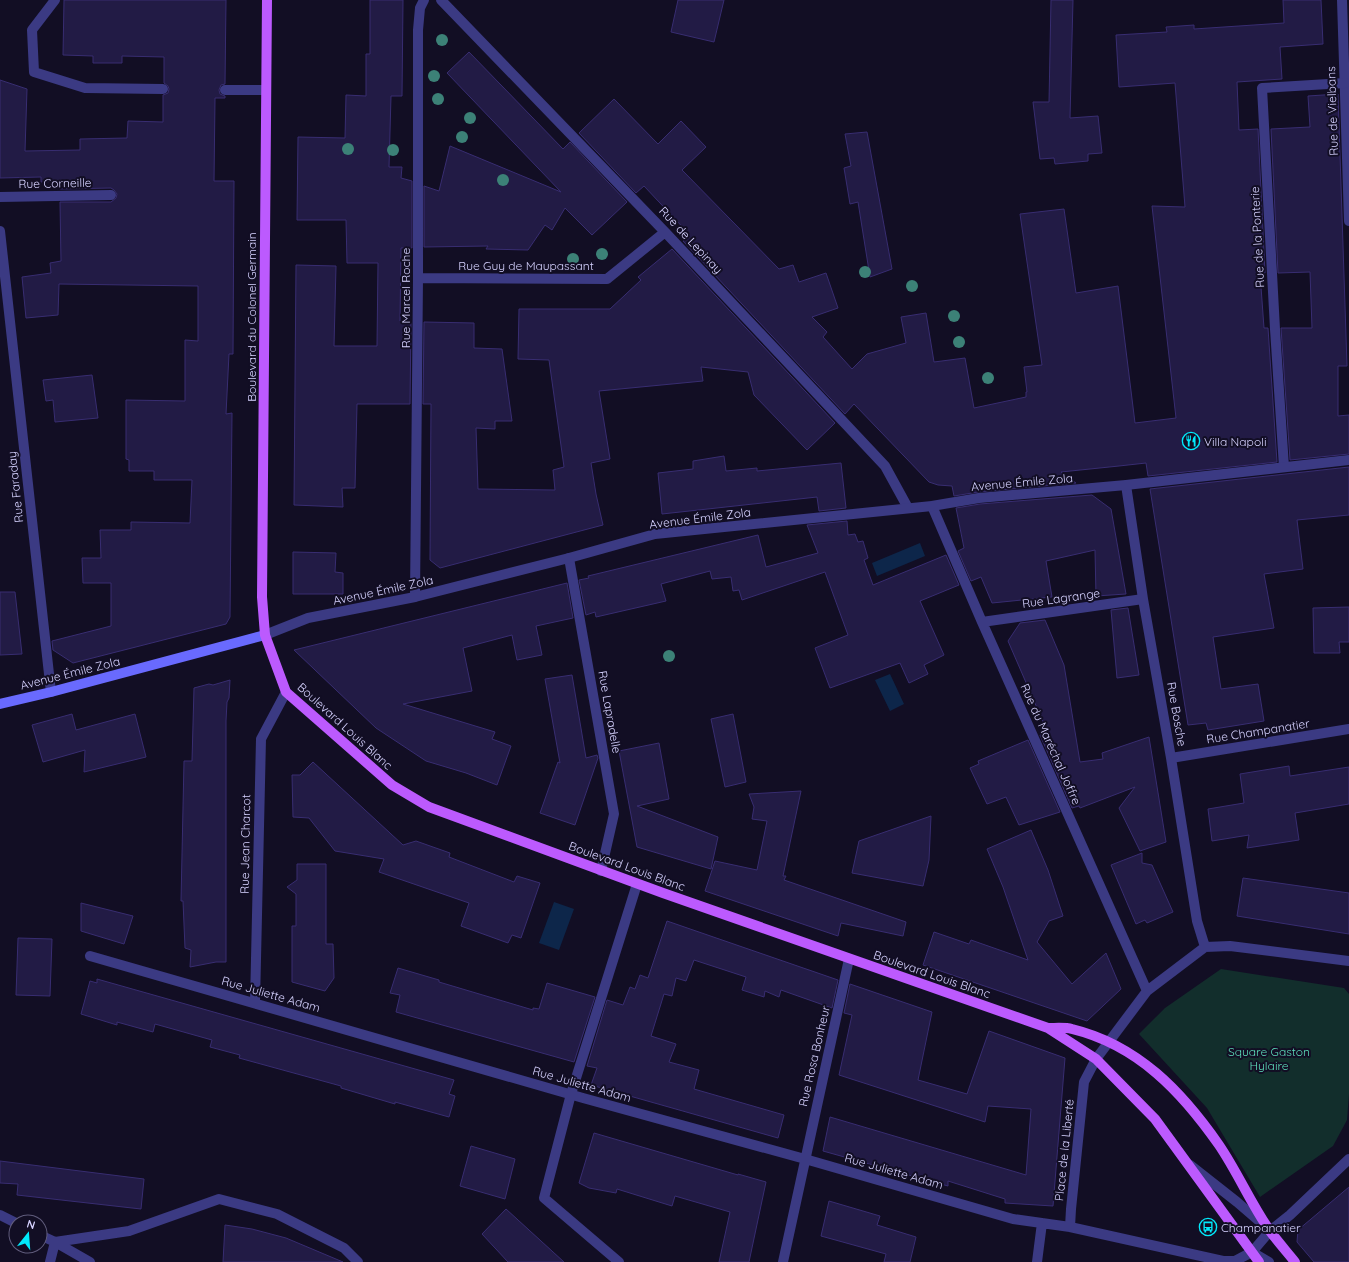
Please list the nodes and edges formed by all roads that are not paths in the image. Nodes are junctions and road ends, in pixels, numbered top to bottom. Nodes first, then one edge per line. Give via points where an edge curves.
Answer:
1 (55, 0) edge
2 (267, 0) edge
3 (424, 0) edge
4 (441, 0) edge
5 (1342, 0) edge
6 (1345, 83) junction
7 (163, 89) dead end
8 (225, 90) dead end
9 (266, 90) junction
10 (112, 195) dead end
11 (0, 197) edge
12 (1349, 221) edge
13 (0, 231) edge
14 (665, 232) junction
15 (418, 278) junction
16 (1349, 460) edge
17 (1284, 467) junction
18 (1126, 485) junction
19 (932, 506) junction
20 (908, 508) junction
21 (569, 558) junction
22 (415, 597) junction
23 (1143, 599) junction
24 (982, 622) junction
25 (265, 635) junction
26 (51, 692) junction
27 (286, 692) junction
28 (0, 704) edge
29 (1349, 729) edge
30 (1171, 758) junction
31 (601, 871) junction
32 (637, 884) junction
33 (1205, 947) junction
34 (90, 956) dead end
35 (849, 959) junction
36 (1349, 961) edge
37 (1147, 991) junction
38 (255, 1003) junction
39 (1048, 1028) junction
40 (1110, 1041) junction
41 (1096, 1059) junction
42 (571, 1094) junction
43 (805, 1159) junction
44 (1349, 1159) edge
45 (1187, 1162) junction
46 (1042, 1223) junction
47 (1070, 1228) junction
48 (1270, 1231) junction
49 (48, 1239) edge
50 (55, 1242) junction
51 (1253, 1257) edge
52 (50, 1262) edge
53 (90, 1262) edge
54 (358, 1262) edge
55 (619, 1262) edge
56 (783, 1262) edge
57 (1037, 1262) edge
58 (1260, 1262) edge
59 (1269, 1262) edge
60 (1295, 1262) edge

1 - 7 street via 32,30 34,72 84,88
2 - 9 main road, Boulevard du Colonel Germain
3 - 15 street, Rue Marcel Roche via 420,8 418,30
4 - 14 street, Rue de Lepinay
5 - 6 street, Rue de Vielbans
6 - 12 street, Rue de Vielbans
6 - 17 street, Rue de la Ponterie via 1262,88
8 - 9 street
9 - 25 main road, Boulevard du Colonel Germain via 262,597
10 - 11 street, Rue Corneille
13 - 26 street, Rue Faraday
14 - 15 street, Rue Guy de Maupassant via 607,279
14 - 20 street, Rue de Lepinay via 885,466
15 - 22 street, Rue Marcel Roche
16 - 17 street, Avenue Émile Zola
17 - 18 street, Avenue Émile Zola
18 - 19 street, Avenue Émile Zola via 979,498
18 - 23 street, Rue Bosche
19 - 20 street, Avenue Émile Zola
19 - 24 street, Rue du Maréchal Joffre
20 - 21 street, Avenue Émile Zola via 655,534
21 - 22 street, Avenue Émile Zola
21 - 31 street, Rue Lapradelle via 614,814
22 - 25 street, Avenue Émile Zola via 308,618
23 - 24 street, Rue Lagrange
23 - 30 street, Rue Bosche
24 - 37 street, Rue du Maréchal Joffre
25 - 26 main road, Avenue Émile Zola
25 - 27 main road, Boulevard Louis Blanc
26 - 28 main road, Avenue Émile Zola
27 - 31 main road, Boulevard Louis Blanc via 392,785 430,807
27 - 38 street, Rue Jean Charcot via 261,739
29 - 30 street, Rue Champanatier
30 - 33 street, Rue Bosche via 1197,921
31 - 32 main road, Boulevard Louis Blanc
32 - 35 main road, Boulevard Louis Blanc
32 - 42 street
33 - 36 street via 1230,946
33 - 37 street, Place de la Liberté
34 - 38 street, Rue Juliette Adam
35 - 39 main road, Boulevard Louis Blanc
35 - 43 street, Rue Rosa Bonheur
37 - 40 street, Place de la Liberté
38 - 42 street, Rue Juliette Adam
39 - 40 main road, Boulevard Louis Blanc via 1071,1028
39 - 41 main road, Boulevard Louis Blanc
40 - 41 street, Place de la Liberté
40 - 48 main road, Boulevard Louis Blanc via 1141,1060 1182,1097 1219,1145
41 - 45 main road, Boulevard Louis Blanc via 1155,1119
41 - 47 street, Place de la Liberté via 1084,1082
42 - 43 street, Rue Juliette Adam
42 - 55 street via 544,1198
43 - 46 street, Rue Juliette Adam via 1013,1219
43 - 56 street, Rue Rosa Bonheur
44 - 48 street
45 - 48 street
45 - 51 main road, Boulevard Louis Blanc
46 - 47 street, Rue Juliette Adam
46 - 57 street
47 - 51 street via 1224,1261
48 - 51 street
48 - 60 main road, Boulevard Louis Blanc
49 - 50 street
50 - 52 street
50 - 53 street
50 - 54 street via 129,1231 219,1199 277,1214 344,1248
51 - 58 main road, Boulevard Louis Blanc
51 - 59 street

